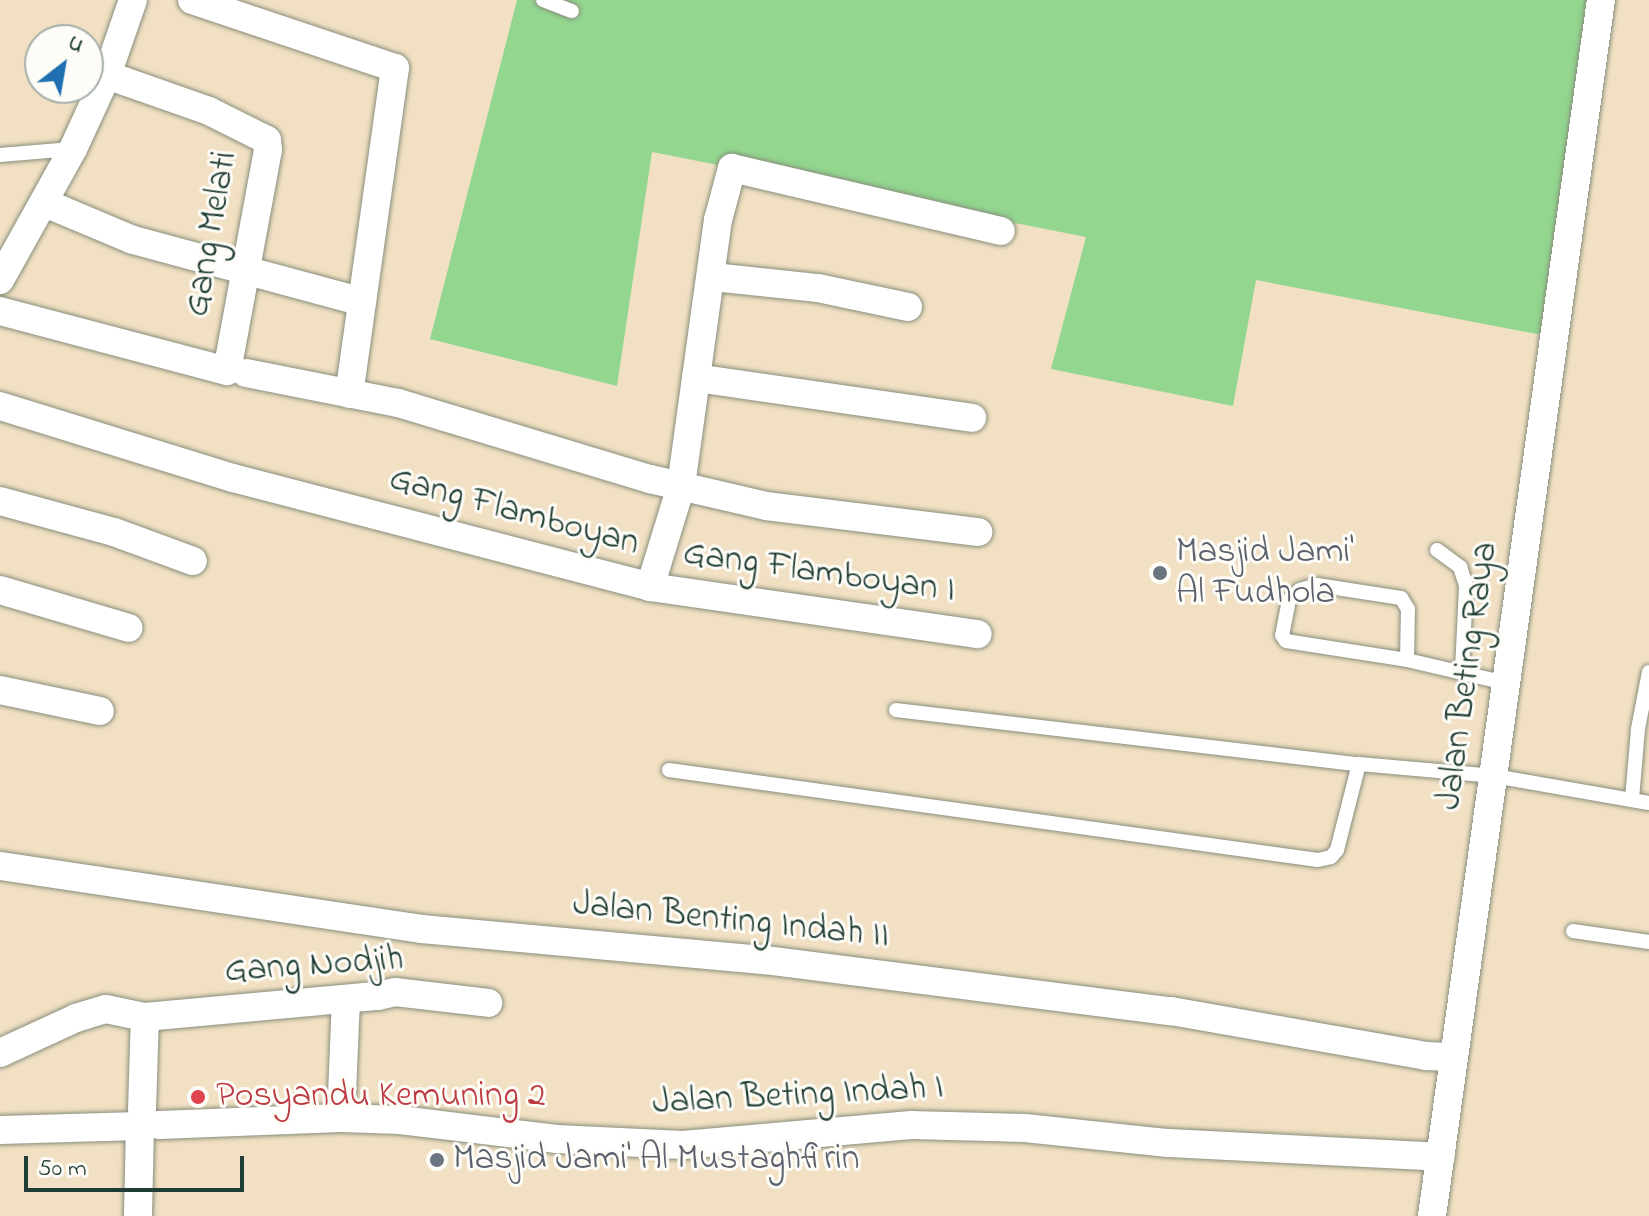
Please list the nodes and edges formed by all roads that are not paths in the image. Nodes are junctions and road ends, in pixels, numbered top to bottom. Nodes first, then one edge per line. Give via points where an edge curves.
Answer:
1 (133, 0) edge
2 (192, 0) edge
3 (543, 0) edge
4 (1601, 0) edge
5 (572, 11) dead end
6 (107, 75) junction
7 (73, 149) junction
8 (0, 155) edge
9 (45, 203) junction
10 (1001, 231) dead end
11 (244, 272) junction
12 (713, 277) junction
13 (0, 280) edge
14 (362, 302) junction
15 (908, 307) dead end
16 (0, 311) edge
17 (236, 372) junction
18 (696, 378) junction
19 (349, 394) junction
20 (0, 406) edge
21 (972, 418) dead end
22 (681, 486) junction
23 (0, 501) edge
24 (978, 532) dead end
25 (1437, 550) dead end
26 (193, 561) dead end
27 (650, 587) junction
28 (0, 590) edge
29 (129, 628) dead end
30 (978, 634) dead end
31 (1407, 660) junction
32 (1462, 672) junction
33 (1649, 672) edge
34 (1506, 683) junction
35 (0, 690) edge
36 (896, 710) dead end
37 (100, 711) dead end
38 (1359, 764) junction
39 (669, 770) dead end
40 (1494, 776) junction
41 (1632, 799) junction
42 (1649, 803) edge
43 (0, 866) edge
44 (1573, 931) dead end
45 (1649, 942) edge
46 (346, 1000) junction
47 (488, 1003) dead end
48 (145, 1017) junction
49 (1452, 1057) junction
50 (0, 1060) edge
51 (341, 1118) junction
52 (147, 1120) junction
53 (0, 1130) edge
54 (1441, 1157) junction
55 (138, 1216) edge
56 (1432, 1216) edge

1 - 6 street
2 - 14 street via 395,68
3 - 5 lane
4 - 34 street, Jalan Beting Raya
6 - 7 street
6 - 11 street, Gang Melati via 209,111 267,140
7 - 8 lane
7 - 9 street
9 - 11 street via 133,240
9 - 13 street
10 - 12 street, Gang Flamboyan via 732,168 718,220
11 - 14 street
11 - 17 street, Gang Melati
12 - 15 street via 818,288
12 - 18 street, Gang Flamboyan
14 - 19 street
16 - 17 street
17 - 19 street
18 - 21 street
18 - 22 street, Gang Flamboyan
19 - 22 street via 398,403
20 - 27 street, Gang Flamboyan via 233,478
22 - 24 street via 766,506
22 - 27 street, Gang Flamboyan
23 - 26 street
25 - 32 lane via 1460,567 1466,586
27 - 30 street, Gang Flamboyan I
28 - 29 street
31 - 31 lane via 1286,641 1282,635 1289,600 1317,585 1401,598 1408,609
31 - 32 lane
32 - 34 lane
33 - 41 lane
34 - 40 street, Jalan Beting Raya
35 - 37 street
36 - 38 lane
38 - 39 lane via 1337,850 1318,860
38 - 40 lane
40 - 41 lane
40 - 49 street, Jalan Beting Raya
41 - 42 lane
43 - 49 street, Jalan Benting Indah II via 422,929 765,960 1171,1011
44 - 45 lane
46 - 47 street, Gang Nodjih via 395,992
46 - 48 street, Gang Nodjih
46 - 51 street
48 - 50 street, Gang Nodjih via 106,1009 76,1018
48 - 52 street
49 - 54 street, Jalan Beting Raya
51 - 52 street, Jalan Beting Indah I
51 - 54 street, Jalan Beting Indah I via 683,1145 911,1125
52 - 53 street, Jalan Beting Indah I
52 - 55 street
54 - 56 street, Jalan Beting Raya

